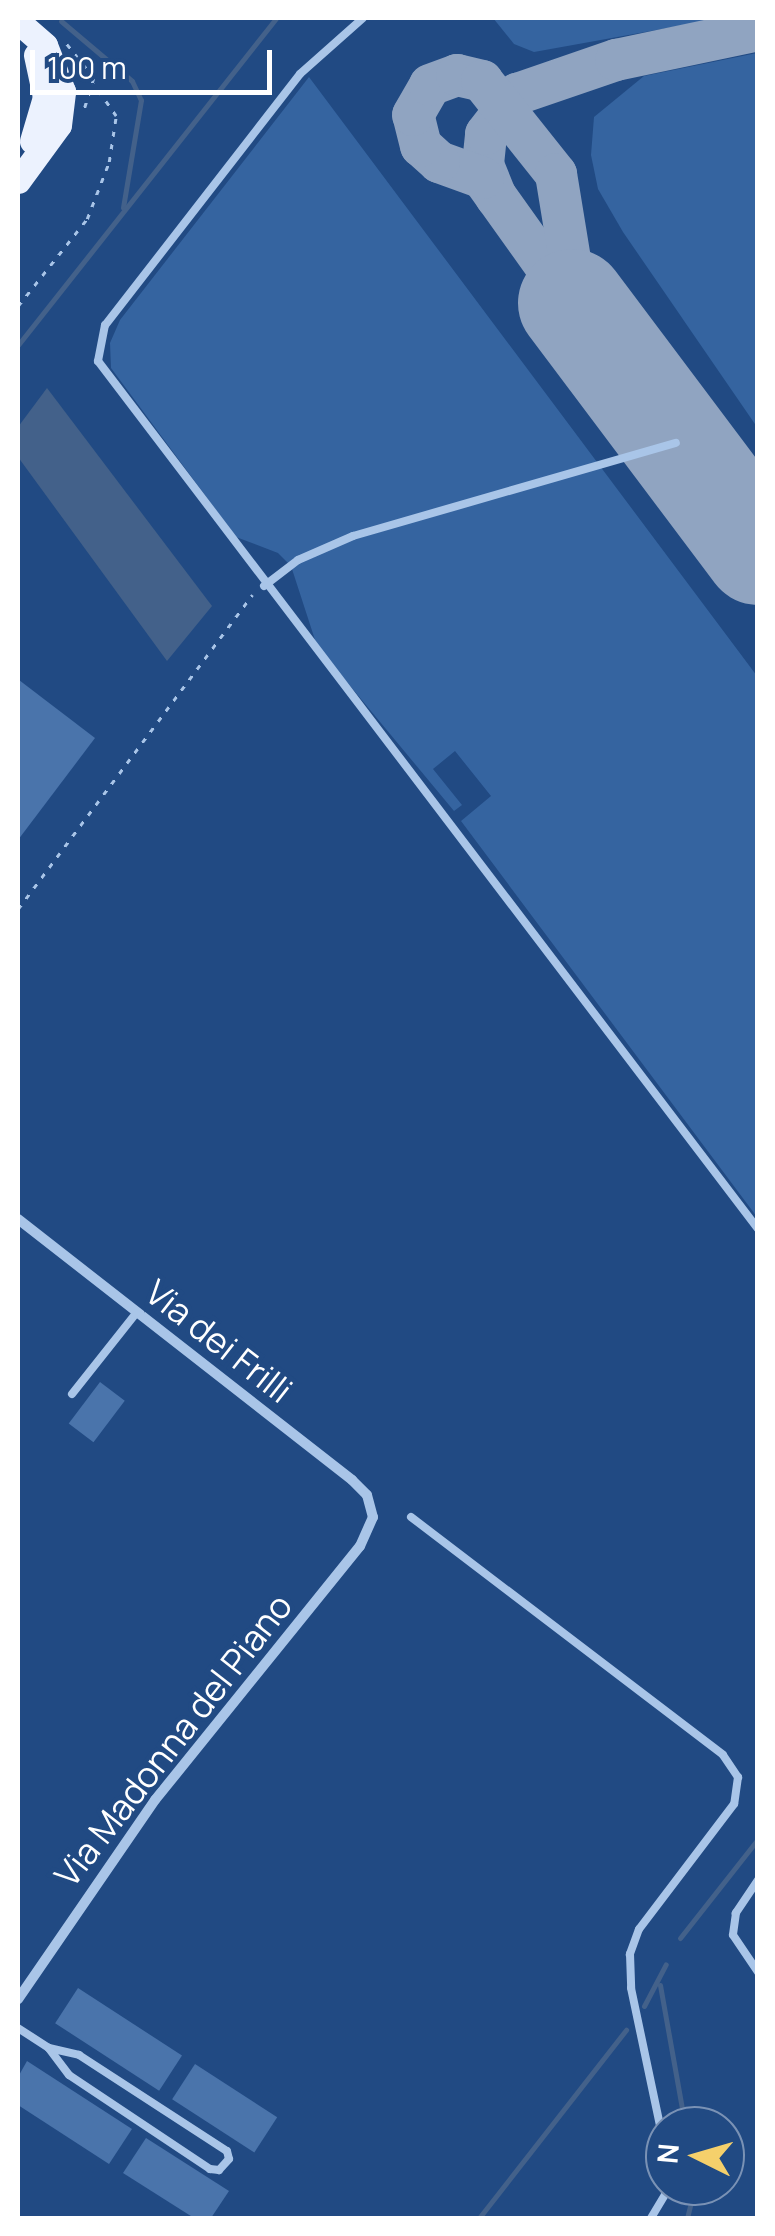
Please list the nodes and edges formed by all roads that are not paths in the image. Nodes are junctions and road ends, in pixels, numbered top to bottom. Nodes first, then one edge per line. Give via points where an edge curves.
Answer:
1 (363, 18) edge
2 (24, 20) edge
3 (18, 158) edge
4 (18, 180) edge
5 (676, 442) dead end
6 (264, 586) junction
7 (18, 1218) edge
8 (758, 1229) edge
9 (137, 1312) junction
10 (72, 1394) dead end
11 (374, 1517) joint
12 (411, 1517) dead end
13 (758, 1880) edge
14 (758, 1972) edge
15 (18, 1999) edge
16 (18, 2028) edge
17 (49, 2048) junction
18 (656, 2106) edge

1 - 6 lane via 300,74 98,338 104,375
2 - 3 main road via 45,98 38,134
2 - 4 main road via 45,45 63,91 59,126
5 - 6 lane via 353,536 298,560
6 - 8 lane
7 - 9 street, Via dei Frilli
9 - 10 lane
9 - 11 street, Via dei Frilli via 361,1488
11 - 15 street, Via Madonna del Piano via 360,1546 155,1800
12 - 18 lane via 735,1768 734,1804 635,1936 628,1964
13 - 14 lane via 736,1913 732,1935
16 - 17 lane
17 - 17 lane via 69,2074 210,2169 219,2170 229,2159 227,2150 80,2055

